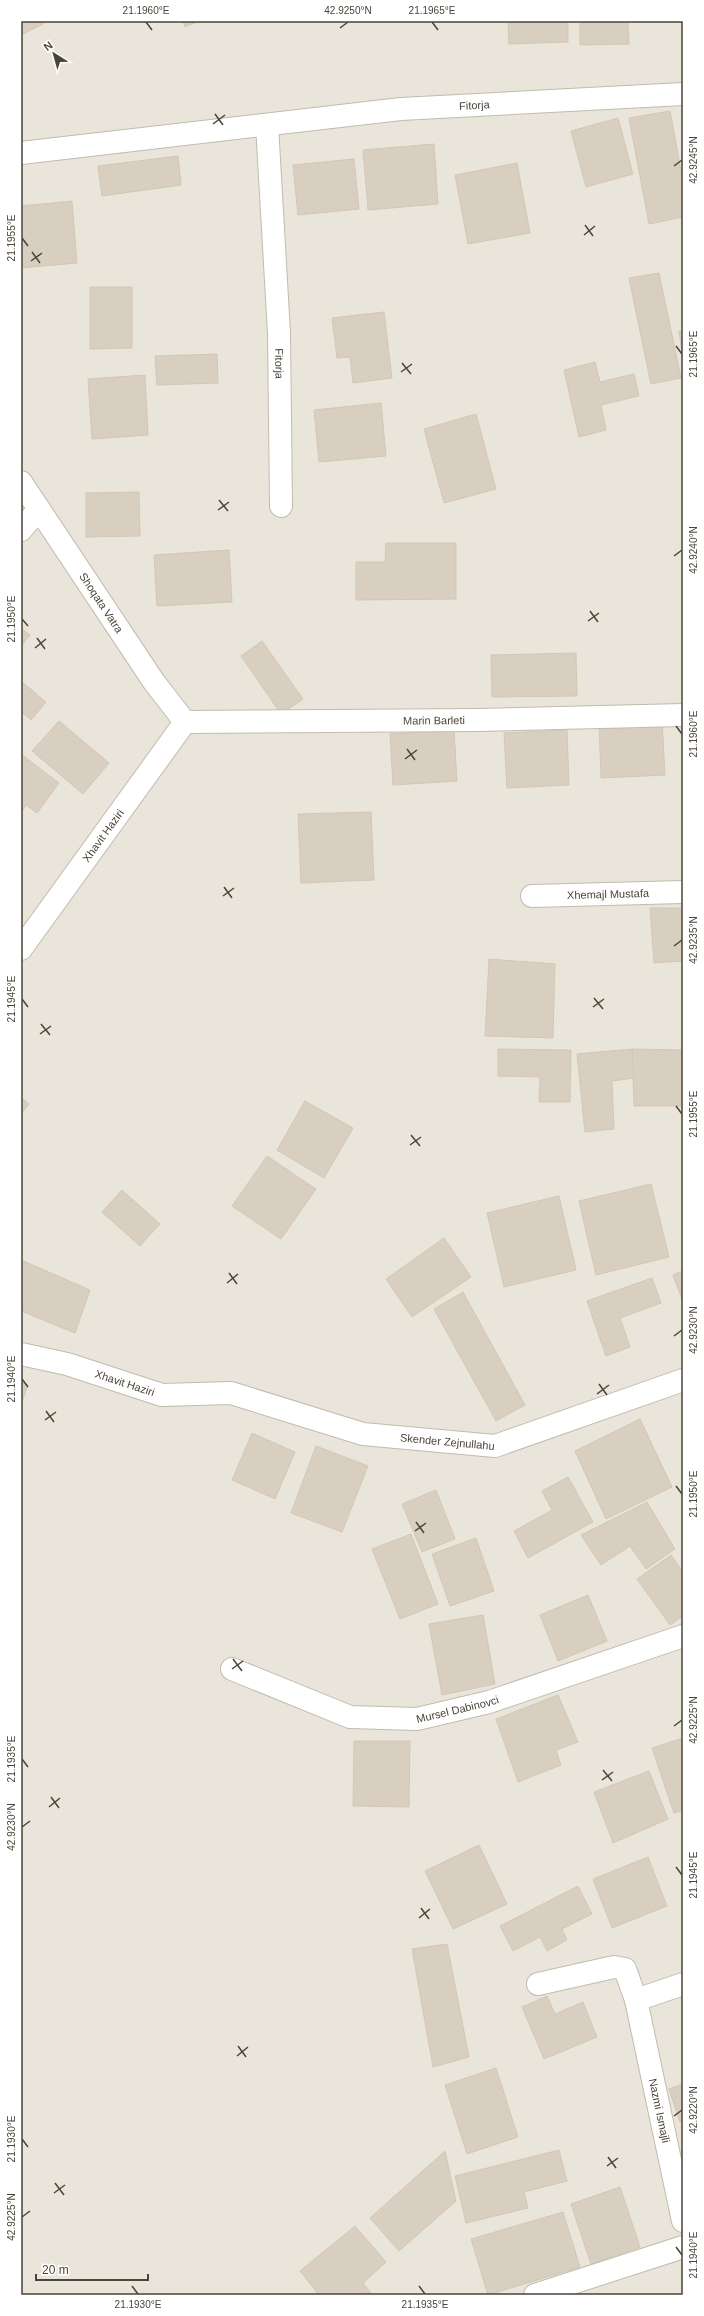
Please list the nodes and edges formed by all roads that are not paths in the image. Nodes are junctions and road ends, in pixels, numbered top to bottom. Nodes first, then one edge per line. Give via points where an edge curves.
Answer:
1 (683, 94) edge
2 (267, 125) junction
3 (23, 149) edge
4 (21, 482) edge
5 (281, 506) dead end
6 (39, 509) junction
7 (21, 530) edge
8 (683, 715) edge
9 (184, 722) junction
10 (683, 892) edge
11 (532, 896) dead end
12 (21, 949) edge
13 (21, 1354) edge
14 (683, 1380) edge
15 (231, 1393) joint
16 (683, 1636) edge
17 (232, 1669) dead end
18 (538, 1984) dead end
19 (683, 1984) edge
20 (636, 2000) junction
21 (683, 2221) edge
22 (683, 2246) edge
23 (535, 2295) edge

1 - 2 street, Fitorja via 401,109
2 - 3 street, Fitorja
2 - 5 street, Fitorja via 279,332
4 - 6 street, Shoqata Vatra
6 - 7 street
6 - 9 street, Shoqata Vatra via 150,676
8 - 9 street, Marin Barleti via 486,720
9 - 12 street, Xhavit Haziri
10 - 11 street, Xhemajl Mustafa
13 - 15 street, Xhavit Haziri via 67,1364 162,1395
14 - 15 street, Skender Zejnullahu via 495,1446 363,1434
16 - 17 street, Mursel Dabinovci via 490,1702 417,1719 350,1718
18 - 20 street, Nazmi Ismajli via 614,1967 625,1969
19 - 20 street
20 - 21 street, Nazmi Ismajli
22 - 23 street

